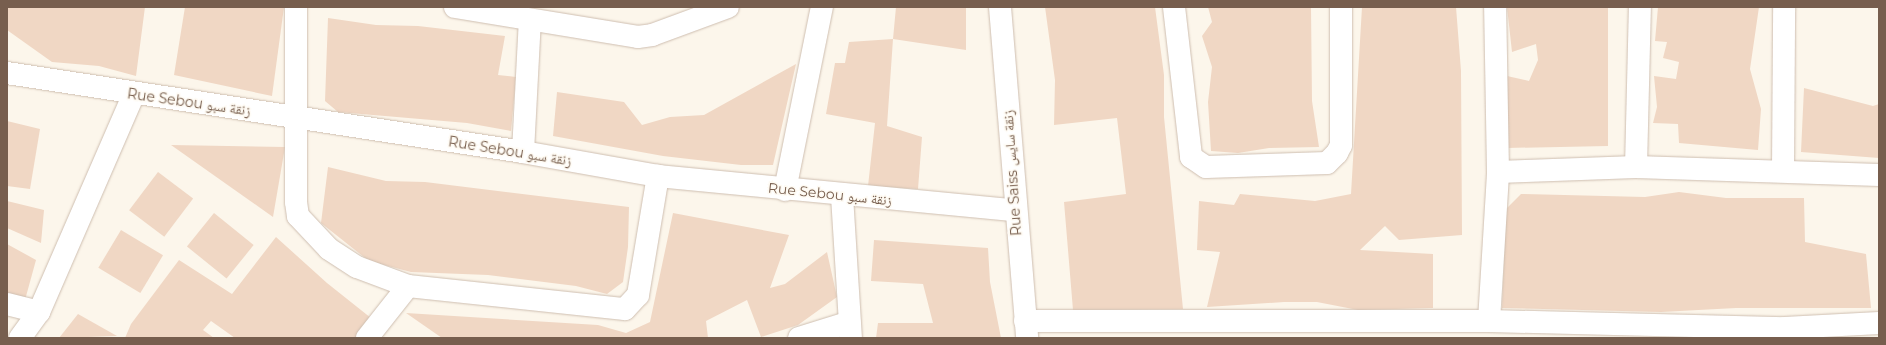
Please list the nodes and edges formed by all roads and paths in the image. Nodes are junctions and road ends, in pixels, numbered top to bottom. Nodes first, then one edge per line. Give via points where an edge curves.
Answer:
1 (296, 7) edge
2 (455, 7) edge
3 (728, 7) edge
4 (822, 7) edge
5 (1000, 7) edge
6 (1174, 7) edge
7 (1341, 7) edge
8 (1495, 7) edge
9 (1640, 7) edge
10 (1784, 7) edge
11 (530, 20) junction
12 (7, 73) edge
13 (134, 93) junction
14 (296, 117) junction
15 (523, 152) junction
16 (1636, 167) junction
17 (1783, 170) junction
18 (1498, 172) junction
19 (658, 176) junction
20 (1877, 180) edge
21 (785, 190) junction
22 (842, 196) junction
23 (1014, 210) junction
24 (408, 286) junction
25 (7, 304) edge
26 (39, 312) junction
27 (1489, 321) junction
28 (1879, 322) edge
29 (1225, 329) edge
30 (851, 330) edge
31 (1026, 330) edge
32 (1785, 333) edge
33 (20, 338) edge
34 (367, 338) edge
35 (799, 338) edge

1 - 14 street
2 - 11 street
3 - 11 street via 652,35 638,36
4 - 21 street
5 - 23 street, Rue Saiss زنقة سايس
6 - 7 street via 1191,157 1206,167 1327,163 1337,153 1340,145
8 - 18 street
9 - 16 street
10 - 17 street
11 - 15 street
12 - 13 street, Rue Sebou زنقة سبو
13 - 14 street, Rue Sebou زنقة سبو
13 - 26 street
14 - 15 street, Rue Sebou زنقة سبو
14 - 24 street via 298,216 329,249 345,260
15 - 19 street, Rue Sebou زنقة سبو
16 - 17 street
16 - 18 street
17 - 20 street
18 - 27 street
19 - 21 street, Rue Sebou زنقة سبو
19 - 24 street via 638,295 625,309
21 - 22 street, Rue Sebou زنقة سبو
22 - 23 street, Rue Sebou زنقة سبو
22 - 30 street
23 - 31 street, Rue Saiss زنقة سايس
24 - 34 street
25 - 26 street
26 - 33 street
27 - 29 street
27 - 32 street
28 - 32 street
29 - 31 street
30 - 35 street

